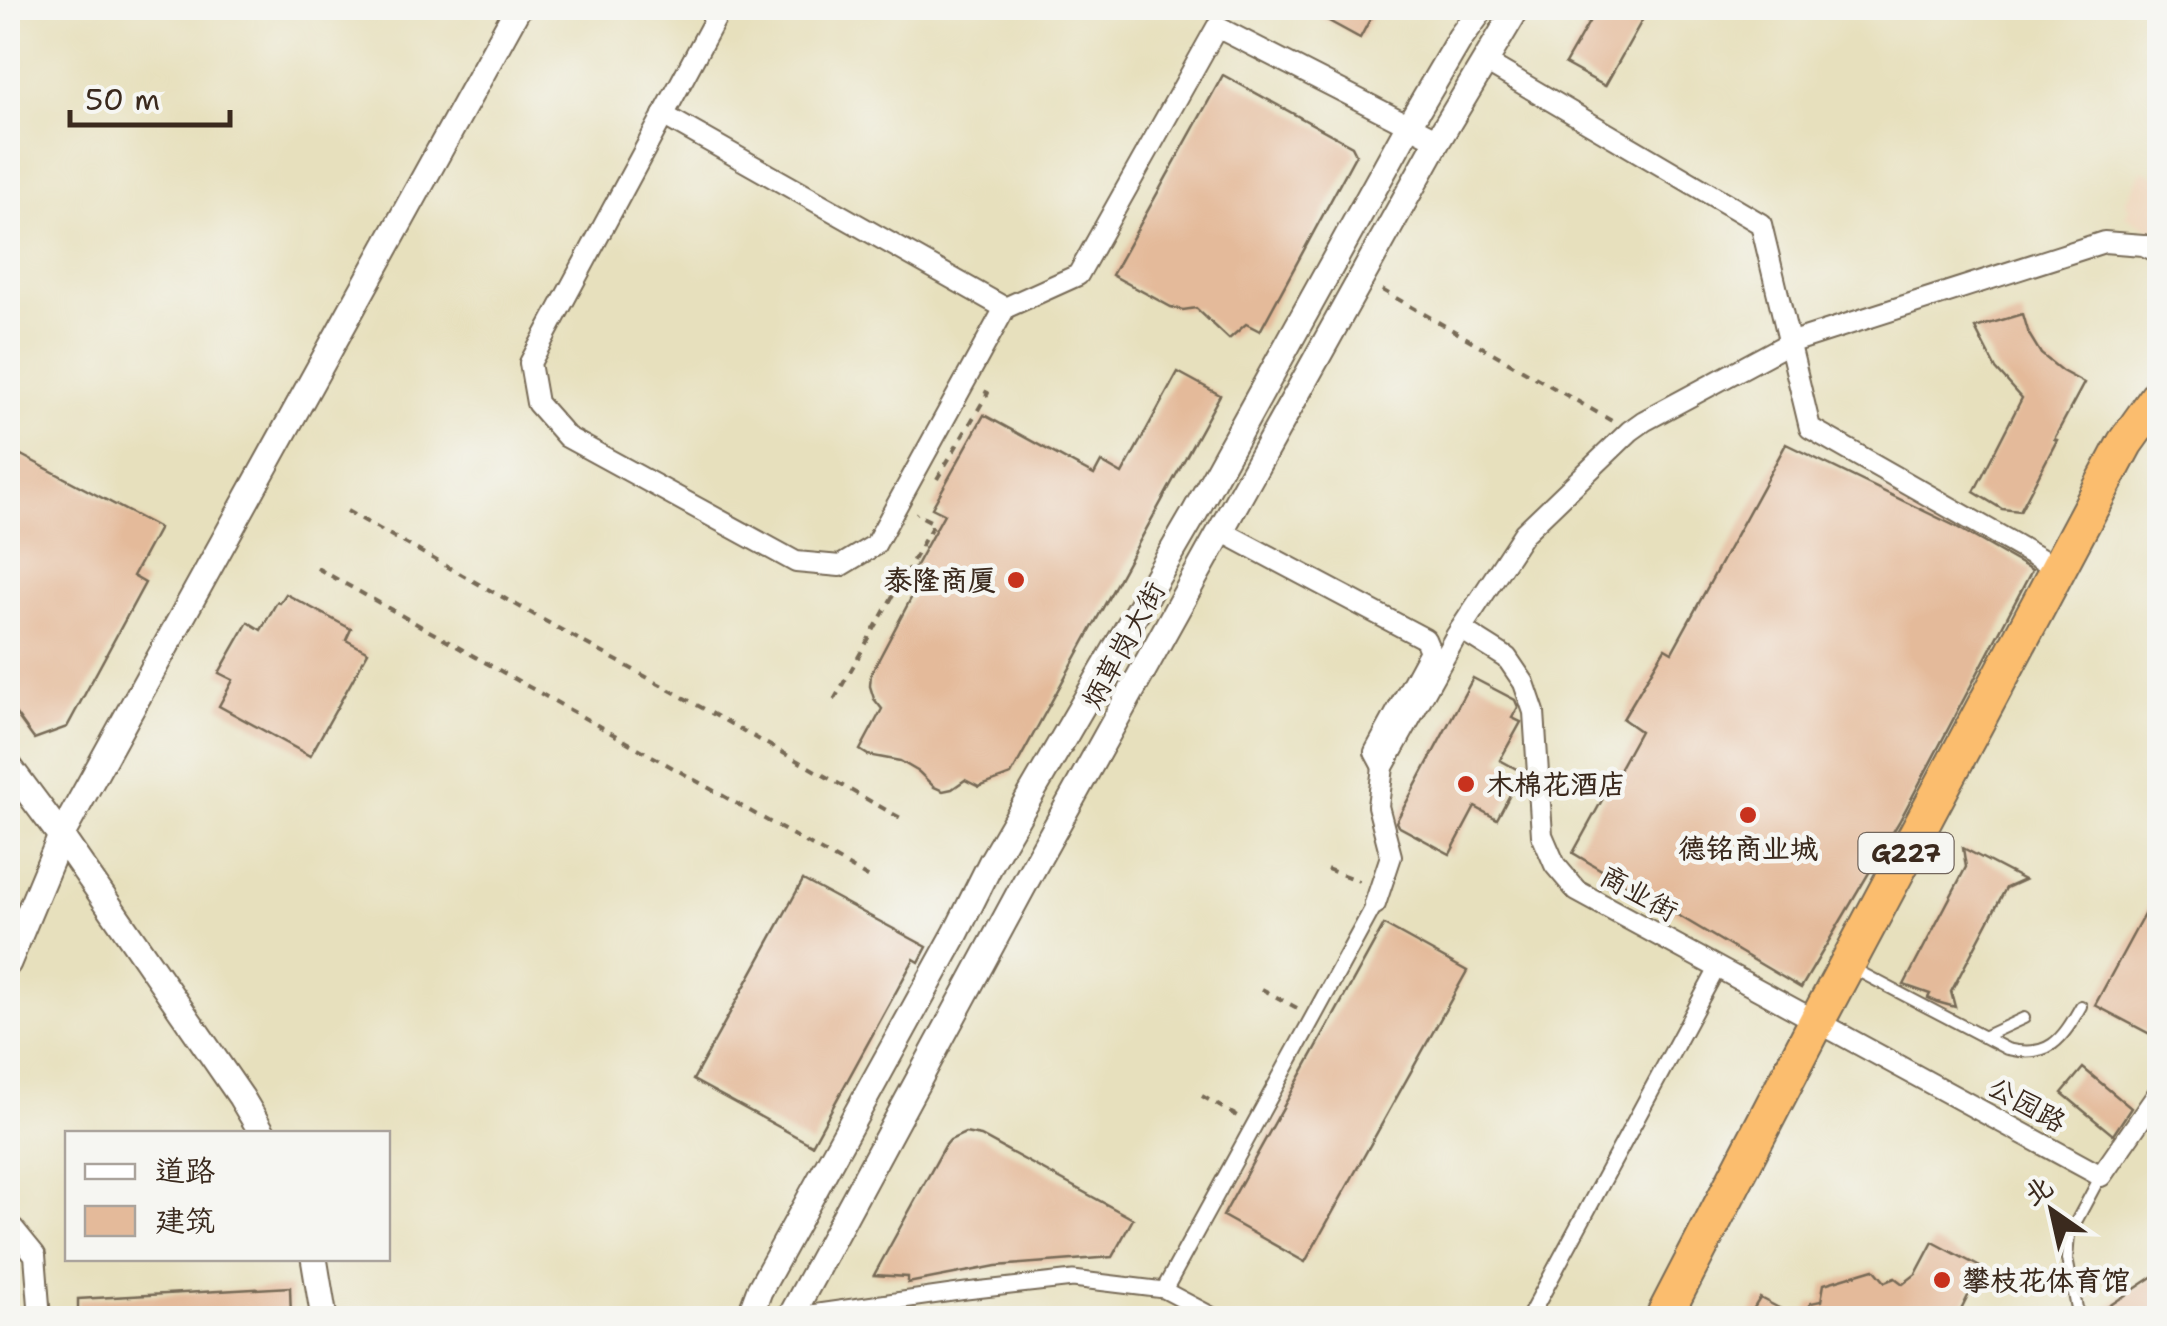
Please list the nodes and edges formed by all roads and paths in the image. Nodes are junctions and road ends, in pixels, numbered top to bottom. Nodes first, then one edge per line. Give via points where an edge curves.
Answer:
1 (518, 8) edge
2 (722, 8) edge
3 (1482, 8) edge
4 (1517, 8) edge
5 (1484, 62) junction
6 (663, 115) junction
7 (1409, 125) junction
8 (1438, 140) junction
9 (2160, 252) edge
10 (1362, 278) junction
11 (1005, 308) junction
12 (1789, 343) junction
13 (966, 380) junction
14 (2160, 386) edge
15 (2160, 394) edge
16 (2160, 428) edge
17 (1630, 431) junction
18 (2125, 443) junction
19 (934, 484) dead end
20 (925, 499) dead end
21 (347, 511) dead end
22 (1221, 531) junction
23 (317, 568) dead end
24 (2058, 569) junction
25 (1460, 629) junction
26 (834, 700) dead end
27 (8, 764) edge
28 (1383, 767) junction
29 (906, 821) dead end
30 (61, 836) junction
31 (873, 880) dead end
32 (1375, 904) joint
33 (8, 963) edge
34 (1718, 967) junction
35 (1857, 970) junction
36 (1262, 989) dead end
37 (2080, 1006) dead end
38 (1313, 1017) junction
39 (2024, 1018) dead end
40 (1826, 1026) junction
41 (1983, 1037) junction
42 (2160, 1092) edge
43 (1202, 1096) dead end
44 (1254, 1126) junction
45 (261, 1131) edge
46 (2101, 1176) junction
47 (8, 1227) edge
48 (314, 1261) edge
49 (1164, 1290) junction
50 (790, 1317) edge
51 (40, 1318) edge
52 (324, 1318) edge
53 (749, 1318) edge
54 (1217, 1318) edge
55 (1528, 1318) edge
56 (1663, 1318) edge
57 (1686, 1318) edge
58 (2080, 1318) edge

1 - 30 street
2 - 6 street
3 - 7 street
4 - 5 street, 炳草岗大街
5 - 8 street, 炳草岗大街
5 - 12 street via 1761,224
6 - 11 street
6 - 13 street via 530,363 537,403 567,437 796,562 840,566 875,545
7 - 8 street
7 - 11 street via 1217,27 1078,275
7 - 53 street via 992,860
8 - 10 street, 炳草岗大街
9 - 12 street via 2104,242
10 - 17 path
10 - 22 street, 炳草岗大街
11 - 13 street
12 - 17 street
12 - 24 street via 1810,428
13 - 19 path via 988,394
14 - 18 street
15 - 18 highway, G227
16 - 35 highway, G227 via 2142,449
17 - 25 street via 1524,533
18 - 24 highway, G227
20 - 26 path via 916,514 934,523
21 - 29 path
22 - 28 street via 1425,639 1430,651 1376,752
22 - 50 street, 炳草岗大街
23 - 31 path
24 - 35 highway, G227
25 - 28 street
25 - 34 street, 商业街 via 1507,658 1524,683 1534,712 1542,835 1555,865 1577,891
27 - 30 street
28 - 32 street via 1378,806 1390,856
30 - 33 street
30 - 45 street
32 - 38 street
34 - 40 street, 商业街
34 - 55 street
35 - 40 highway, G227
35 - 41 lane
36 - 38 path
37 - 41 lane via 2067,1030 2042,1050 2024,1053
38 - 44 street
39 - 41 lane
40 - 46 street, 公园路
40 - 56 highway, G227
40 - 57 highway, G227
42 - 46 street
43 - 44 path
44 - 49 street
46 - 58 lane via 2069,1235
47 - 51 street via 35,1255
48 - 52 street
49 - 50 street via 1073,1279
49 - 54 street

